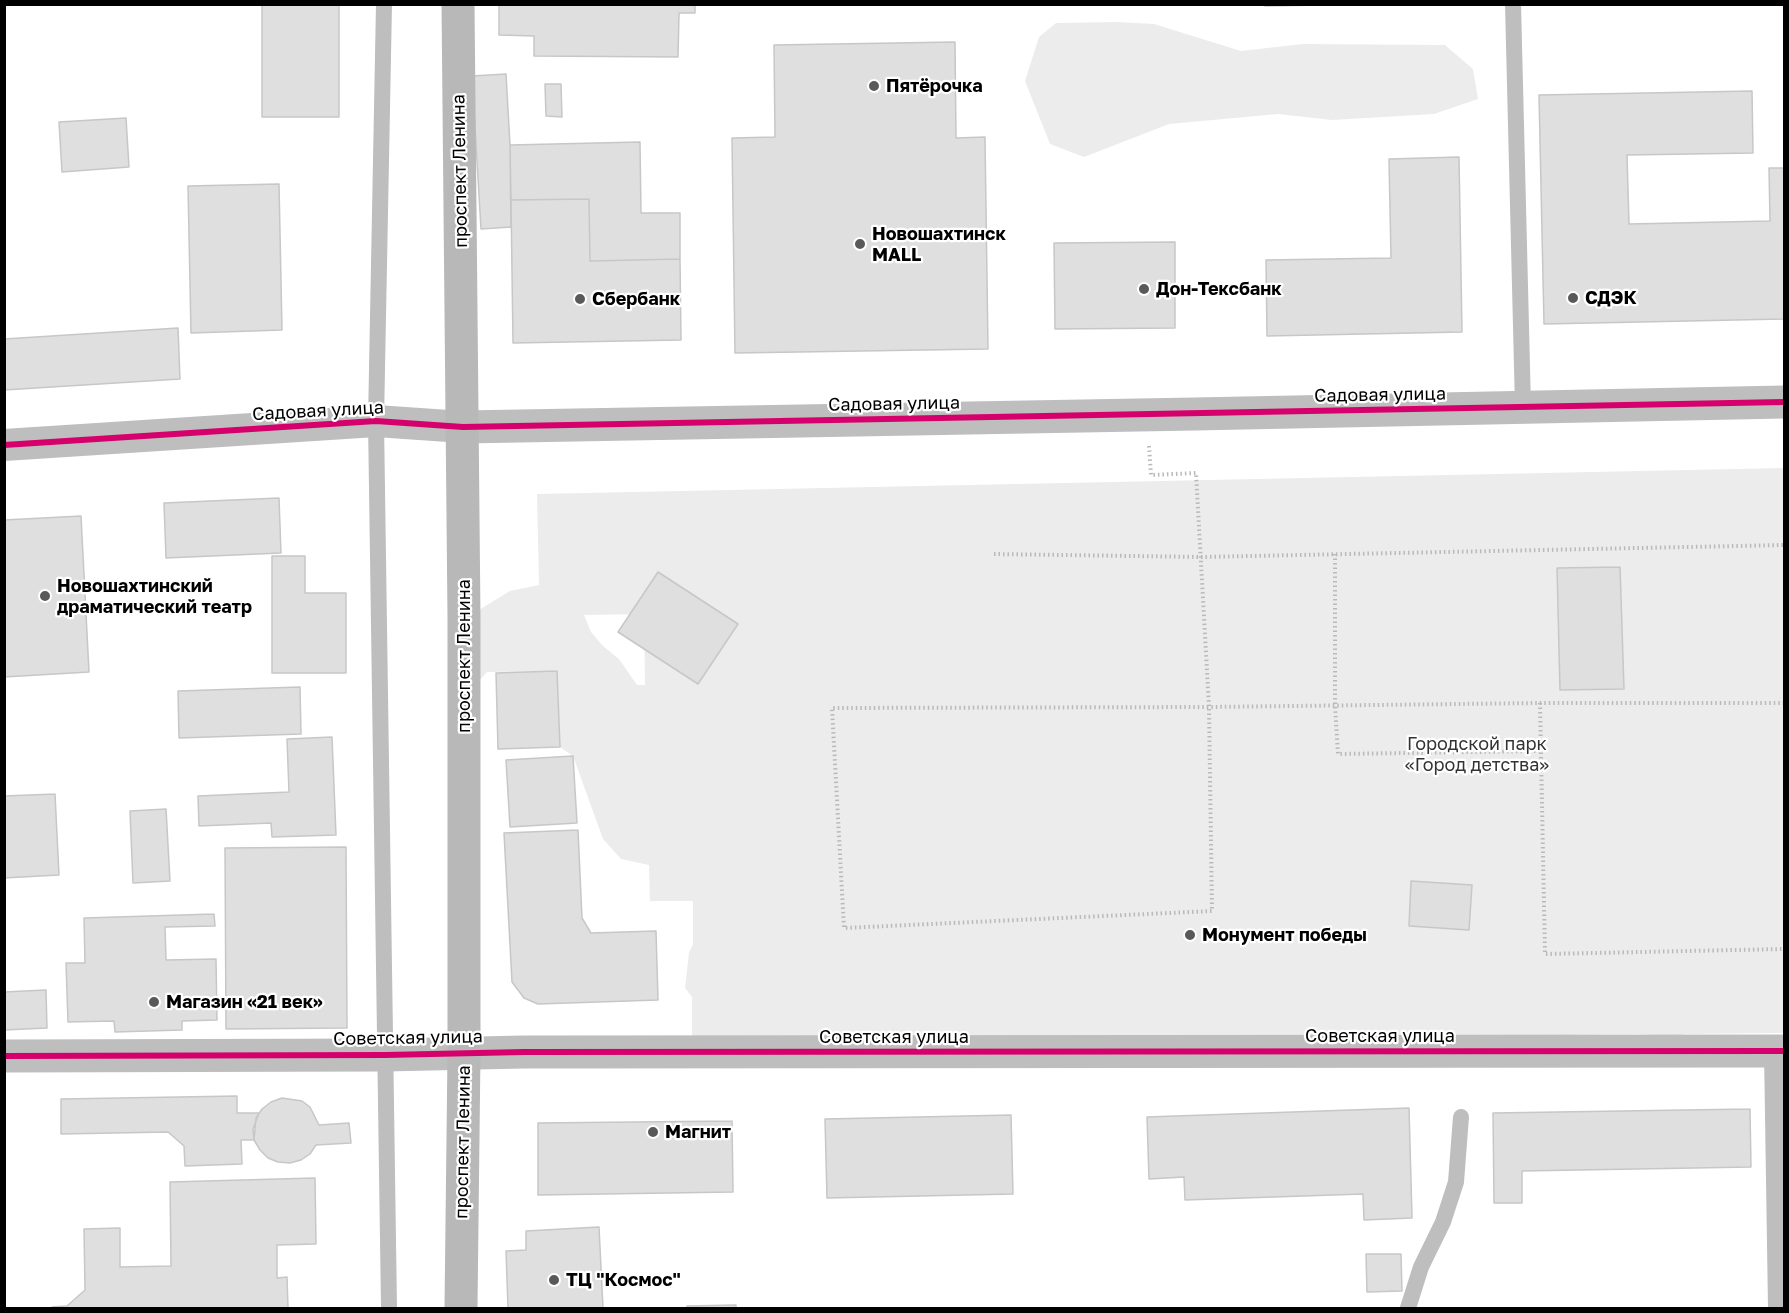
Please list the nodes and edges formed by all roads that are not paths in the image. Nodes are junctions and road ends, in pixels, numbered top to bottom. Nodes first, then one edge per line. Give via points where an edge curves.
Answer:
1 (384, 4) edge
2 (458, 4) edge
3 (1513, 4) edge
4 (1785, 402) edge
5 (1523, 406) junction
6 (376, 421) junction
7 (463, 426) junction
8 (4, 445) edge
9 (1782, 1051) edge
10 (464, 1052) junction
11 (385, 1055) junction
12 (4, 1056) edge
13 (1461, 1117) dead end
14 (389, 1308) edge
15 (461, 1308) edge
16 (1408, 1308) edge
17 (1784, 1308) edge

1 - 6 lane
2 - 7 main road, проспект Ленина
3 - 5 lane
4 - 5 street, Садовая улица
5 - 7 street, Садовая улица
6 - 7 street, Садовая улица
6 - 8 street, Садовая улица
6 - 11 lane
7 - 10 main road, проспект Ленина
9 - 10 street, Советская улица
9 - 17 street
10 - 11 street, Советская улица
10 - 15 main road, проспект Ленина
11 - 12 street, Советская улица
11 - 14 lane
13 - 16 lane via 1456,1182

